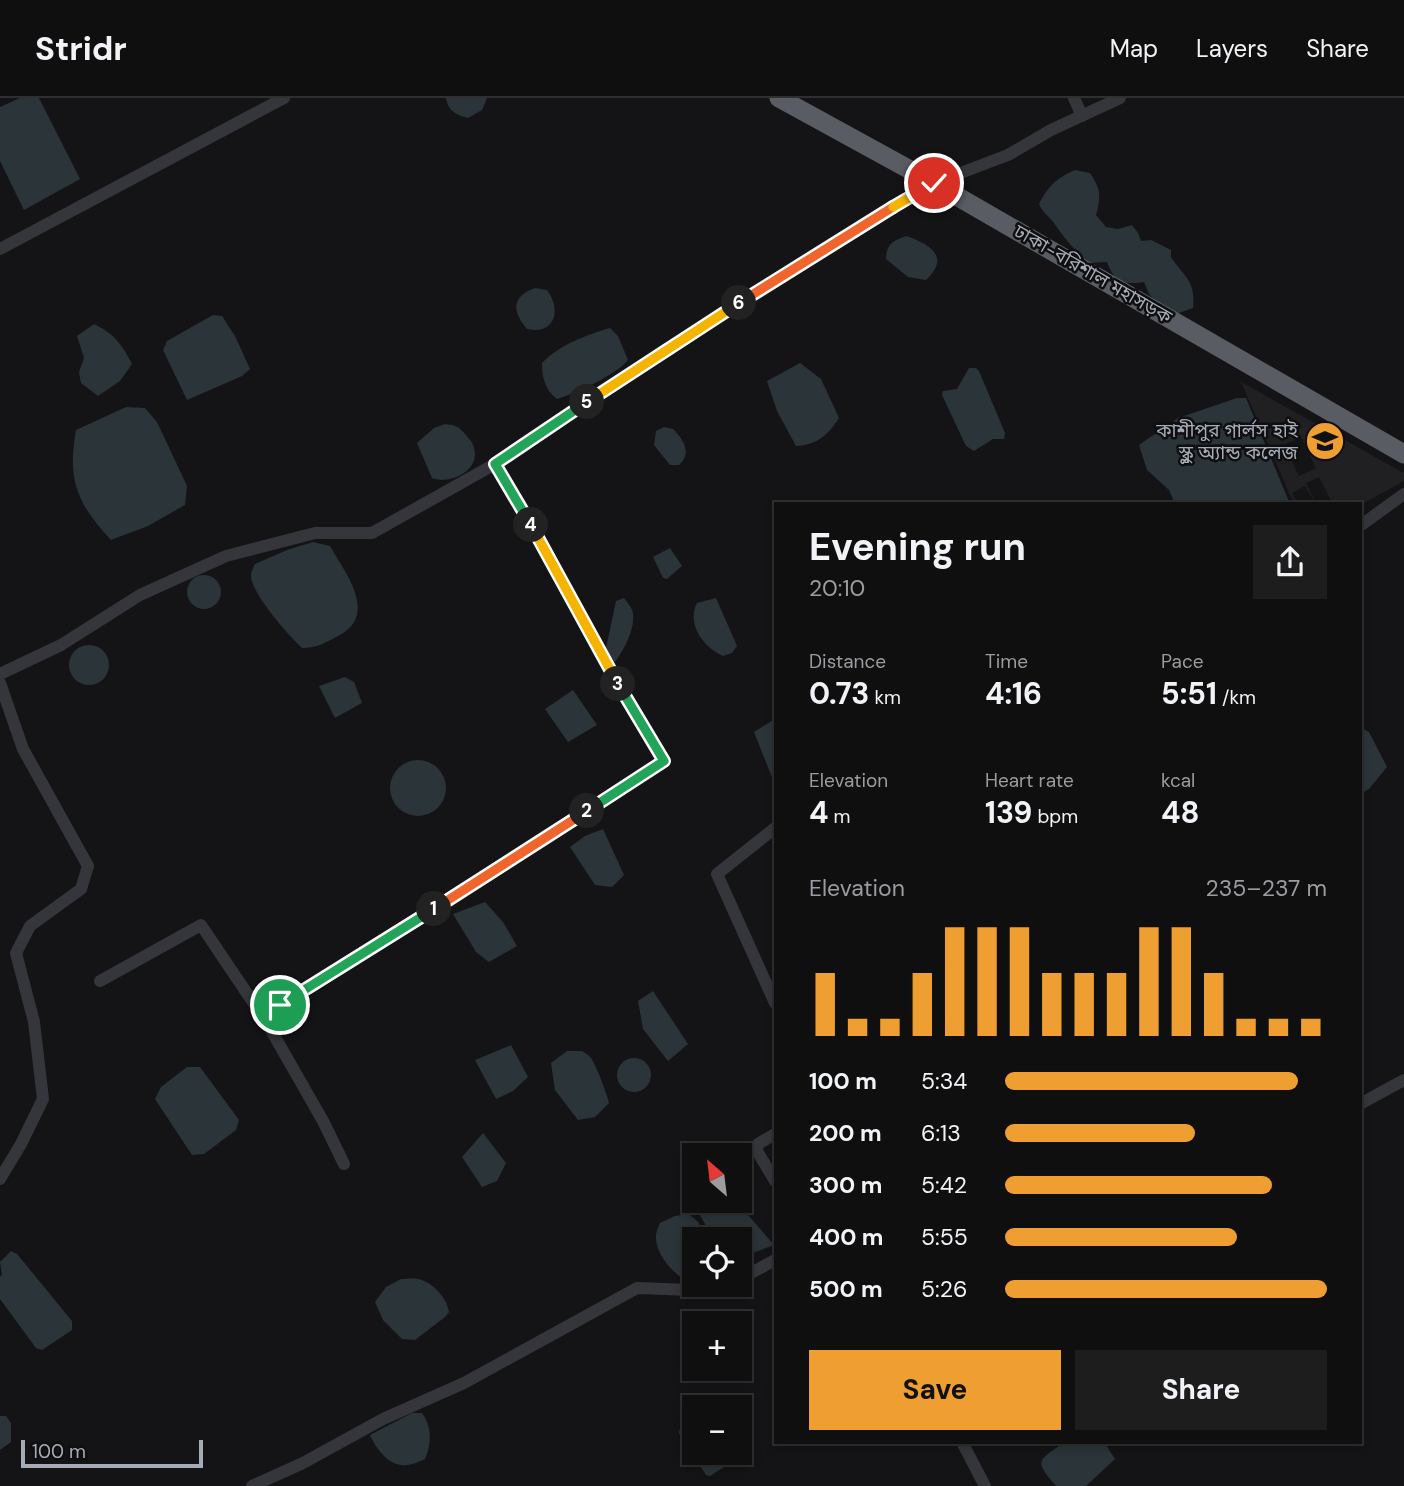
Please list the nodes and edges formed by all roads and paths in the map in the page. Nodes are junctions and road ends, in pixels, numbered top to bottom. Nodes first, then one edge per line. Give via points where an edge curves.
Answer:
1 (284, 98) edge
2 (779, 98) edge
3 (1074, 98) edge
4 (1121, 98) edge
5 (1082, 116) junction
6 (934, 183) junction
7 (0, 249) edge
8 (1404, 454) edge
9 (495, 464) junction
10 (1404, 494) edge
11 (1362, 525) edge
12 (0, 674) edge
13 (0, 683) edge
14 (774, 829) edge
15 (100, 981) dead end
16 (774, 1001) edge
17 (267, 1023) junction
18 (1404, 1080) edge
19 (1362, 1103) edge
20 (774, 1135) edge
21 (344, 1164) dead end
22 (0, 1179) edge
23 (774, 1179) edge
24 (774, 1261) edge
25 (752, 1272) edge
26 (682, 1290) edge
27 (963, 1444) edge
28 (252, 1486) edge
29 (985, 1486) edge

1 - 7 street
2 - 6 highway, ঢাকা-বরিশাল মহাসড়ক
3 - 5 street
4 - 5 street
5 - 6 street via 1008,155
6 - 8 highway, ঢাকা-বরিশাল মহাসড়ক
6 - 9 street via 666,349
9 - 12 street via 372,533 315,533 226,556 139,595 61,645
9 - 17 street via 664,761 280,1005
10 - 11 street
13 - 22 street via 23,749 88,866 81,889 30,926 16,953 34,1022 43,1099
14 - 16 street via 717,874
15 - 17 street via 201,925
17 - 21 street
18 - 19 street
20 - 23 street via 758,1144 757,1151
24 - 25 street
26 - 28 street via 637,1288 464,1383
27 - 29 street

